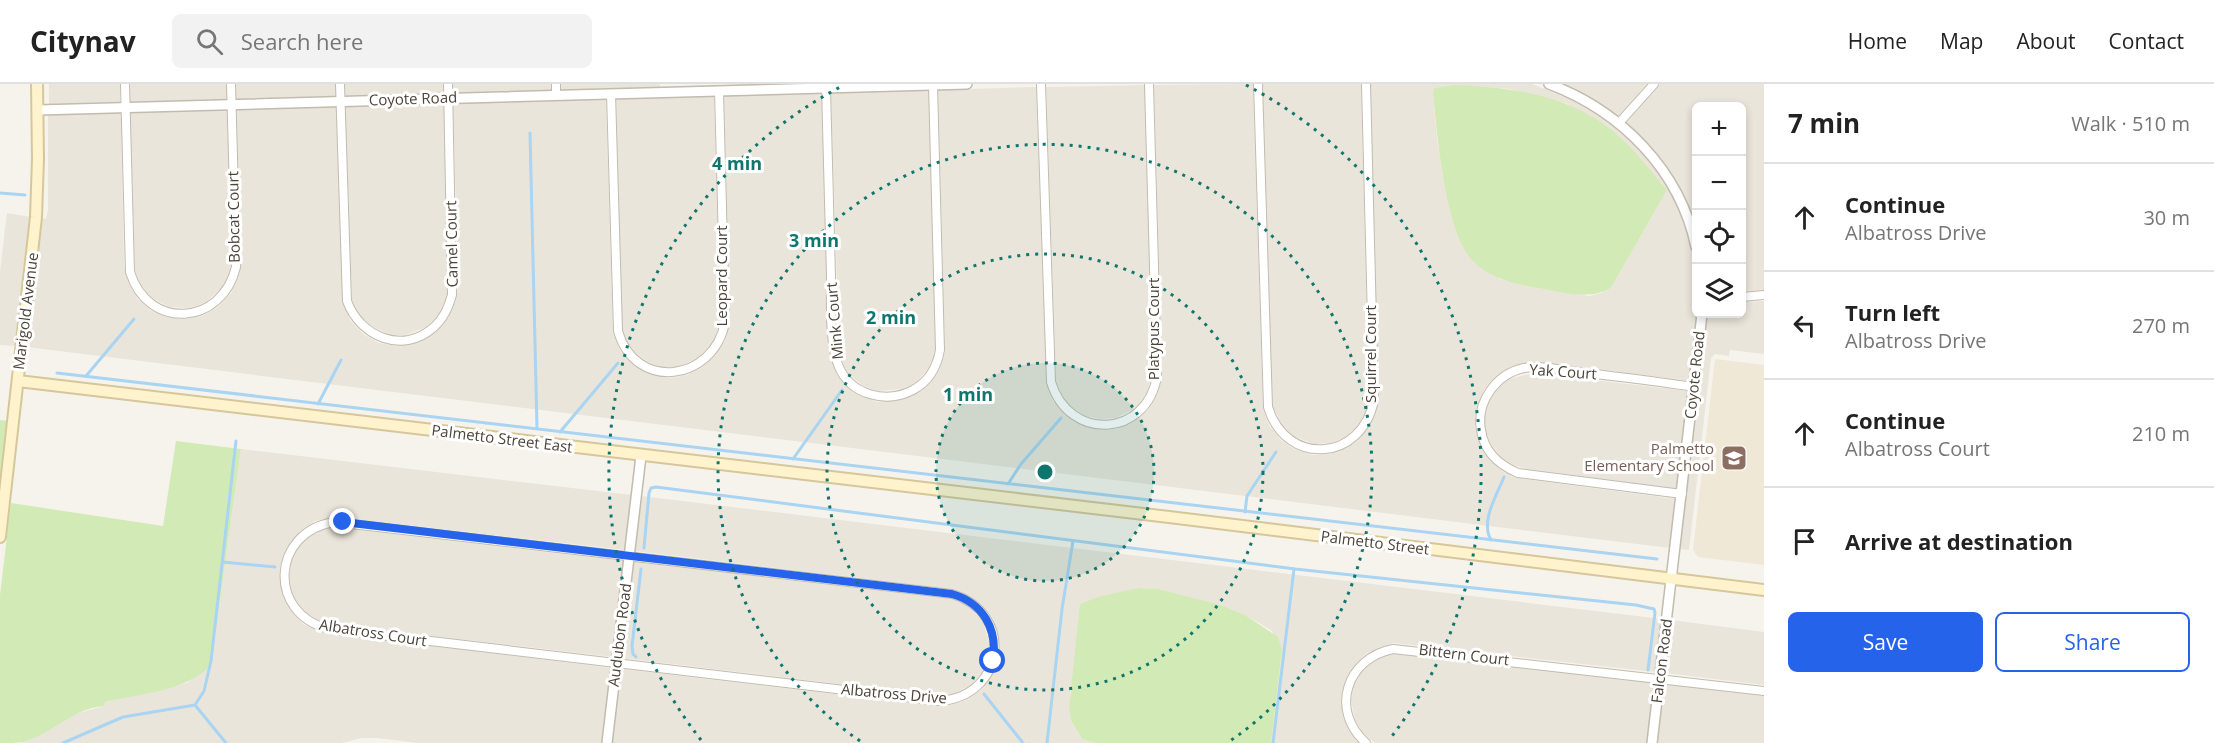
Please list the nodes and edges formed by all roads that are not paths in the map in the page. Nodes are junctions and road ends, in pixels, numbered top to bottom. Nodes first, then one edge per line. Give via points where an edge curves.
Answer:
1 (37, 84) edge
2 (124, 84) edge
3 (231, 84) edge
4 (340, 84) edge
5 (448, 84) edge
6 (555, 84) edge
7 (967, 84) edge
8 (1041, 84) edge
9 (1149, 84) edge
10 (1258, 84) edge
11 (1366, 84) edge
12 (1549, 84) edge
13 (1654, 84) edge
14 (879, 85) edge
15 (933, 85) edge
16 (772, 87) edge
17 (665, 88) edge
18 (826, 88) junction
19 (719, 91) junction
20 (611, 94) junction
21 (556, 95) junction
22 (448, 98) junction
23 (341, 101) junction
24 (231, 104) junction
25 (125, 107) junction
26 (38, 110) junction
27 (1619, 123) junction
28 (1692, 234) edge
29 (1764, 296) edge
30 (1746, 297) edge
31 (1702, 318) edge
32 (18, 381) junction
33 (1694, 387) junction
34 (641, 456) junction
35 (1682, 494) junction
36 (986, 495) joint
37 (0, 537) edge
38 (630, 556) junction
39 (1671, 579) junction
40 (1764, 590) edge
41 (617, 663) junction
42 (1659, 678) junction
43 (1764, 691) edge
44 (607, 743) edge
45 (1366, 743) edge
46 (1652, 743) edge

1 - 26 main road, Marigold Avenue
2 - 25 street, Bobcat Court
3 - 24 street, Bobcat Court
4 - 23 street, Camel Court
5 - 22 street, Camel Court
6 - 21 street
7 - 15 street, Coyote Road
8 - 9 street, Platypus Court via 1051,382 1058,398 1075,417 1108,425 1138,412 1149,399 1157,375
10 - 11 street, Squirrel Court via 1268,407 1274,422 1290,441 1322,450 1353,437 1365,425 1374,400
12 - 27 street via 1589,102
13 - 27 street
14 - 15 street, Coyote Road
14 - 18 street, Coyote Road
15 - 18 street, Mink Court via 940,350 935,367 918,387 903,395 885,397 863,392 851,384 834,351
16 - 18 street, Coyote Road
16 - 19 street, Coyote Road
17 - 19 street, Coyote Road
17 - 20 street, Coyote Road
19 - 20 street, Leopard Court via 725,322 717,346 706,358 692,367 669,372 653,370 633,358 618,331
20 - 21 street, Coyote Road
21 - 22 street, Coyote Road
22 - 23 street, Coyote Road
22 - 23 street, Camel Court via 452,295 444,316 434,327 414,338 397,341 366,330 354,317 348,301
23 - 24 street, Coyote Road
24 - 25 street, Coyote Road
24 - 25 street, Bobcat Court via 236,267 222,297 208,307 184,314 153,305 136,287 130,272
25 - 26 street, Coyote Road
26 - 32 main road, Marigold Avenue via 36,217
27 - 28 street via 1649,152 1669,179
29 - 30 street
31 - 33 street, Coyote Road
32 - 34 main road, Palmetto Street East
32 - 37 main road, Marigold Avenue
33 - 35 street, Coyote Road
33 - 35 street, Yak Court via 1524,368 1493,386 1480,419 1488,449 1504,466 1518,473
34 - 36 main road, Palmetto Street East
34 - 38 street, Audubon Road
35 - 39 street, Coyote Road
36 - 39 main road, Palmetto Street
38 - 41 street, Audubon Road
38 - 41 street, Albatross Court via 334,522 317,526 296,542 284,573 286,591 294,606 321,627
38 - 41 street, Albatross Drive via 952,594 968,600 987,618 995,652 991,668 978,686 960,697 938,701
39 - 40 main road, Palmetto Street
39 - 42 street, Falcon Road
41 - 44 street, Audubon Road
42 - 43 street, Bittern Court
42 - 45 street, Bittern Court via 1401,648 1385,650 1358,669 1347,691 1350,722
42 - 46 street, Falcon Road

